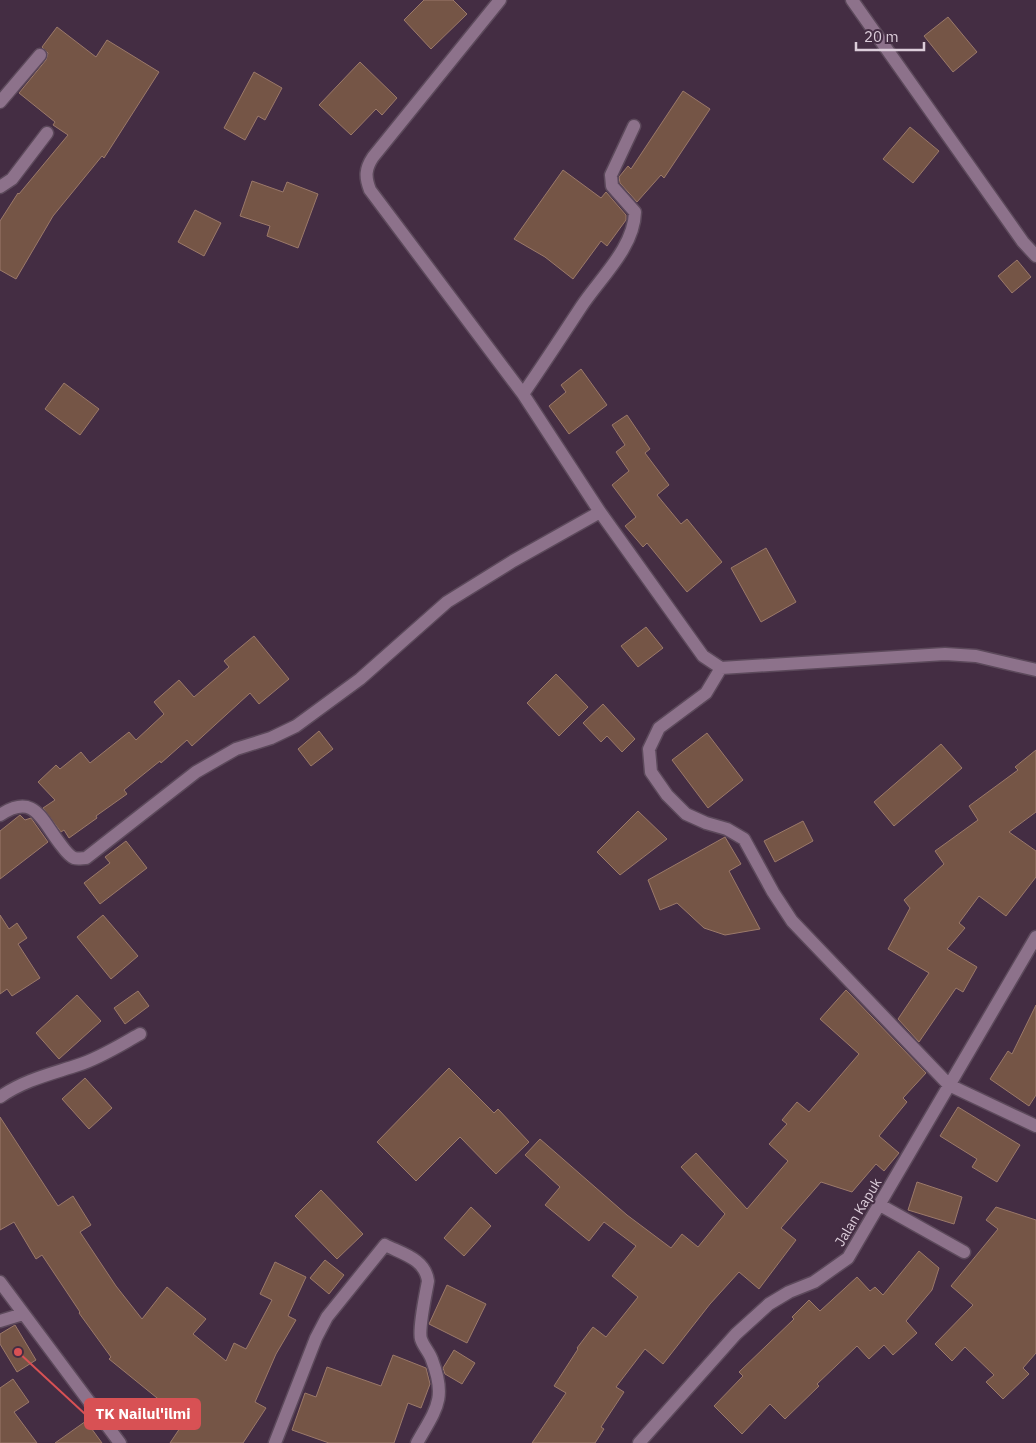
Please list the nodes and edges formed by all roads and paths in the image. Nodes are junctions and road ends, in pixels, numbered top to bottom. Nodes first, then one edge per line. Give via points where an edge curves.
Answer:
1 (500, 0) edge
2 (852, 0) edge
3 (40, 55) dead end
4 (0, 102) edge
5 (634, 126) dead end
6 (47, 133) dead end
7 (0, 187) edge
8 (1036, 256) edge
9 (524, 394) junction
10 (600, 512) junction
11 (721, 668) junction
12 (1036, 670) edge
13 (0, 815) edge
14 (1036, 938) edge
15 (140, 1034) dead end
16 (949, 1085) junction
17 (0, 1097) edge
18 (1036, 1126) edge
19 (880, 1205) junction
20 (964, 1252) dead end
21 (0, 1282) edge
22 (23, 1314) junction
23 (0, 1320) edge
24 (120, 1443) edge
25 (275, 1443) edge
26 (417, 1443) edge
27 (639, 1443) edge

1 - 9 street via 372,157 365,178 379,204
2 - 8 street via 949,140
3 - 4 street
5 - 9 street via 611,174 612,186 635,212 634,226 620,254 590,293
6 - 7 street via 12,179
9 - 10 street
10 - 11 street via 703,656
10 - 13 street via 447,602 360,679 296,726 236,749 196,772 86,858 75,858 66,852 32,809 14,806
11 - 12 street via 945,654 976,656
11 - 16 street via 706,693 659,728 649,749 651,772 667,796 686,814 744,839 792,921
14 - 16 street, Jalan Kapuk
15 - 17 street via 106,1053 79,1065 49,1072
16 - 18 street
16 - 19 street, Jalan Kapuk
19 - 20 street
19 - 27 street, Jalan Kapuk via 848,1258 814,1282 769,1304 736,1334
21 - 22 street
22 - 23 street
22 - 24 street
25 - 26 street via 327,1317 385,1245 421,1262 427,1272 421,1339 439,1378 441,1391

